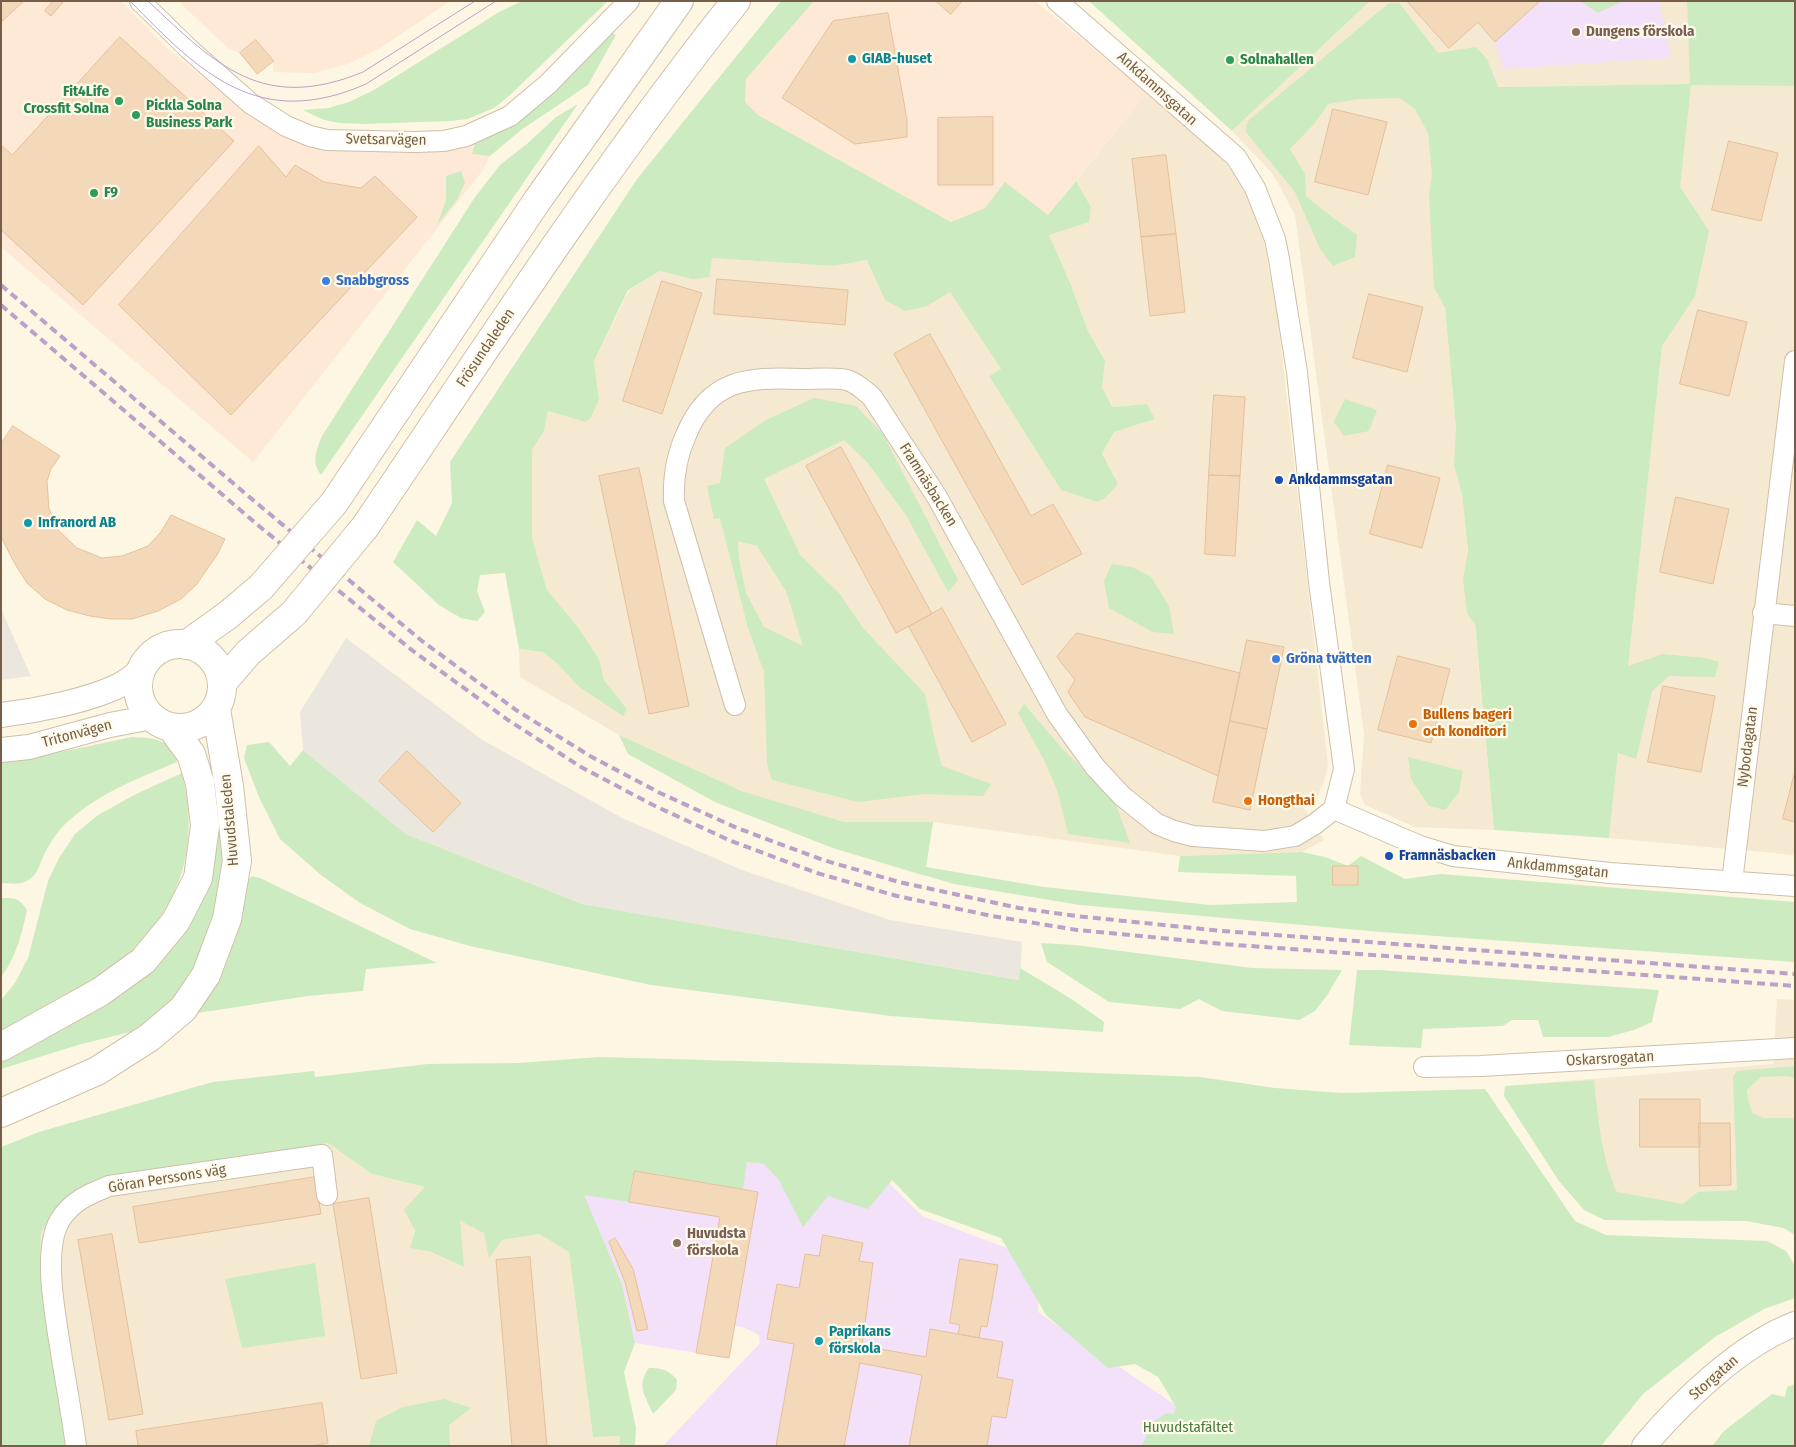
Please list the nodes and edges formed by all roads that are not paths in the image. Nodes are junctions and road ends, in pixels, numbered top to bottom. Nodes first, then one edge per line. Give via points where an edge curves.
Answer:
1 (140, 1) edge
2 (629, 1) edge
3 (679, 1) edge
4 (736, 1) edge
5 (1058, 1) edge
6 (1795, 361) edge
7 (1763, 613) junction
8 (1795, 616) edge
9 (186, 645) junction
10 (141, 671) junction
11 (222, 683) junction
12 (735, 705) dead end
13 (216, 709) junction
14 (1, 715) edge
15 (162, 722) junction
16 (1, 750) edge
17 (1334, 809) junction
18 (1732, 882) junction
19 (1795, 886) edge
20 (1, 1048) edge
21 (1795, 1048) edge
22 (1424, 1067) dead end
23 (1, 1112) edge
24 (327, 1195) dead end
25 (1795, 1324) edge
26 (76, 1446) edge
27 (1644, 1446) edge

1 - 2 street, Svetsarvägen via 250,103 294,129 327,140 415,142 466,136 510,116 548,84
3 - 9 main road, bridge via 537,201 334,503 261,587 228,616
4 - 11 main road, Frösundaleden, bridge via 645,120 562,237 365,527 294,613 248,653
5 - 17 street, Ankdammsgatan via 1236,157 1255,188 1272,231 1280,259 1297,372 1319,582 1344,769
6 - 7 street, Nybodagatan
7 - 8 street
7 - 18 street, Nybodagatan
9 - 10 main road via 172,645 159,650
9 - 11 main road via 200,649 211,658 219,669
10 - 14 street via 118,686 91,696 23,713
10 - 15 main road via 138,685 144,708
11 - 13 main road
12 - 17 street, Framnäsbacken via 674,502 673,480 683,441 693,418 704,404 728,387 747,380 770,378 847,380 872,397 937,497 1057,714 1095,767 1122,796 1157,824 1174,831 1192,836 1264,841 1296,836
13 - 15 main road via 195,725 182,728
13 - 23 main road, Huvudstaleden via 229,786 236,861 227,919 206,975 183,1009 150,1038 98,1071
15 - 16 street, Tritonvägen via 110,725 28,747
15 - 20 main road, Huvudstaleden via 191,754 200,783 204,826 198,878 176,921 143,961 100,992
17 - 18 street, Ankdammsgatan via 1420,846 1453,856
18 - 19 street, Ankdammsgatan
21 - 22 street, Oskarsrogatan
24 - 26 street, Göran Perssons väg via 322,1155 109,1186 88,1194 71,1206 60,1221 52,1241 51,1263 53,1299
25 - 27 street, Storgatan via 1782,1328 1726,1364

